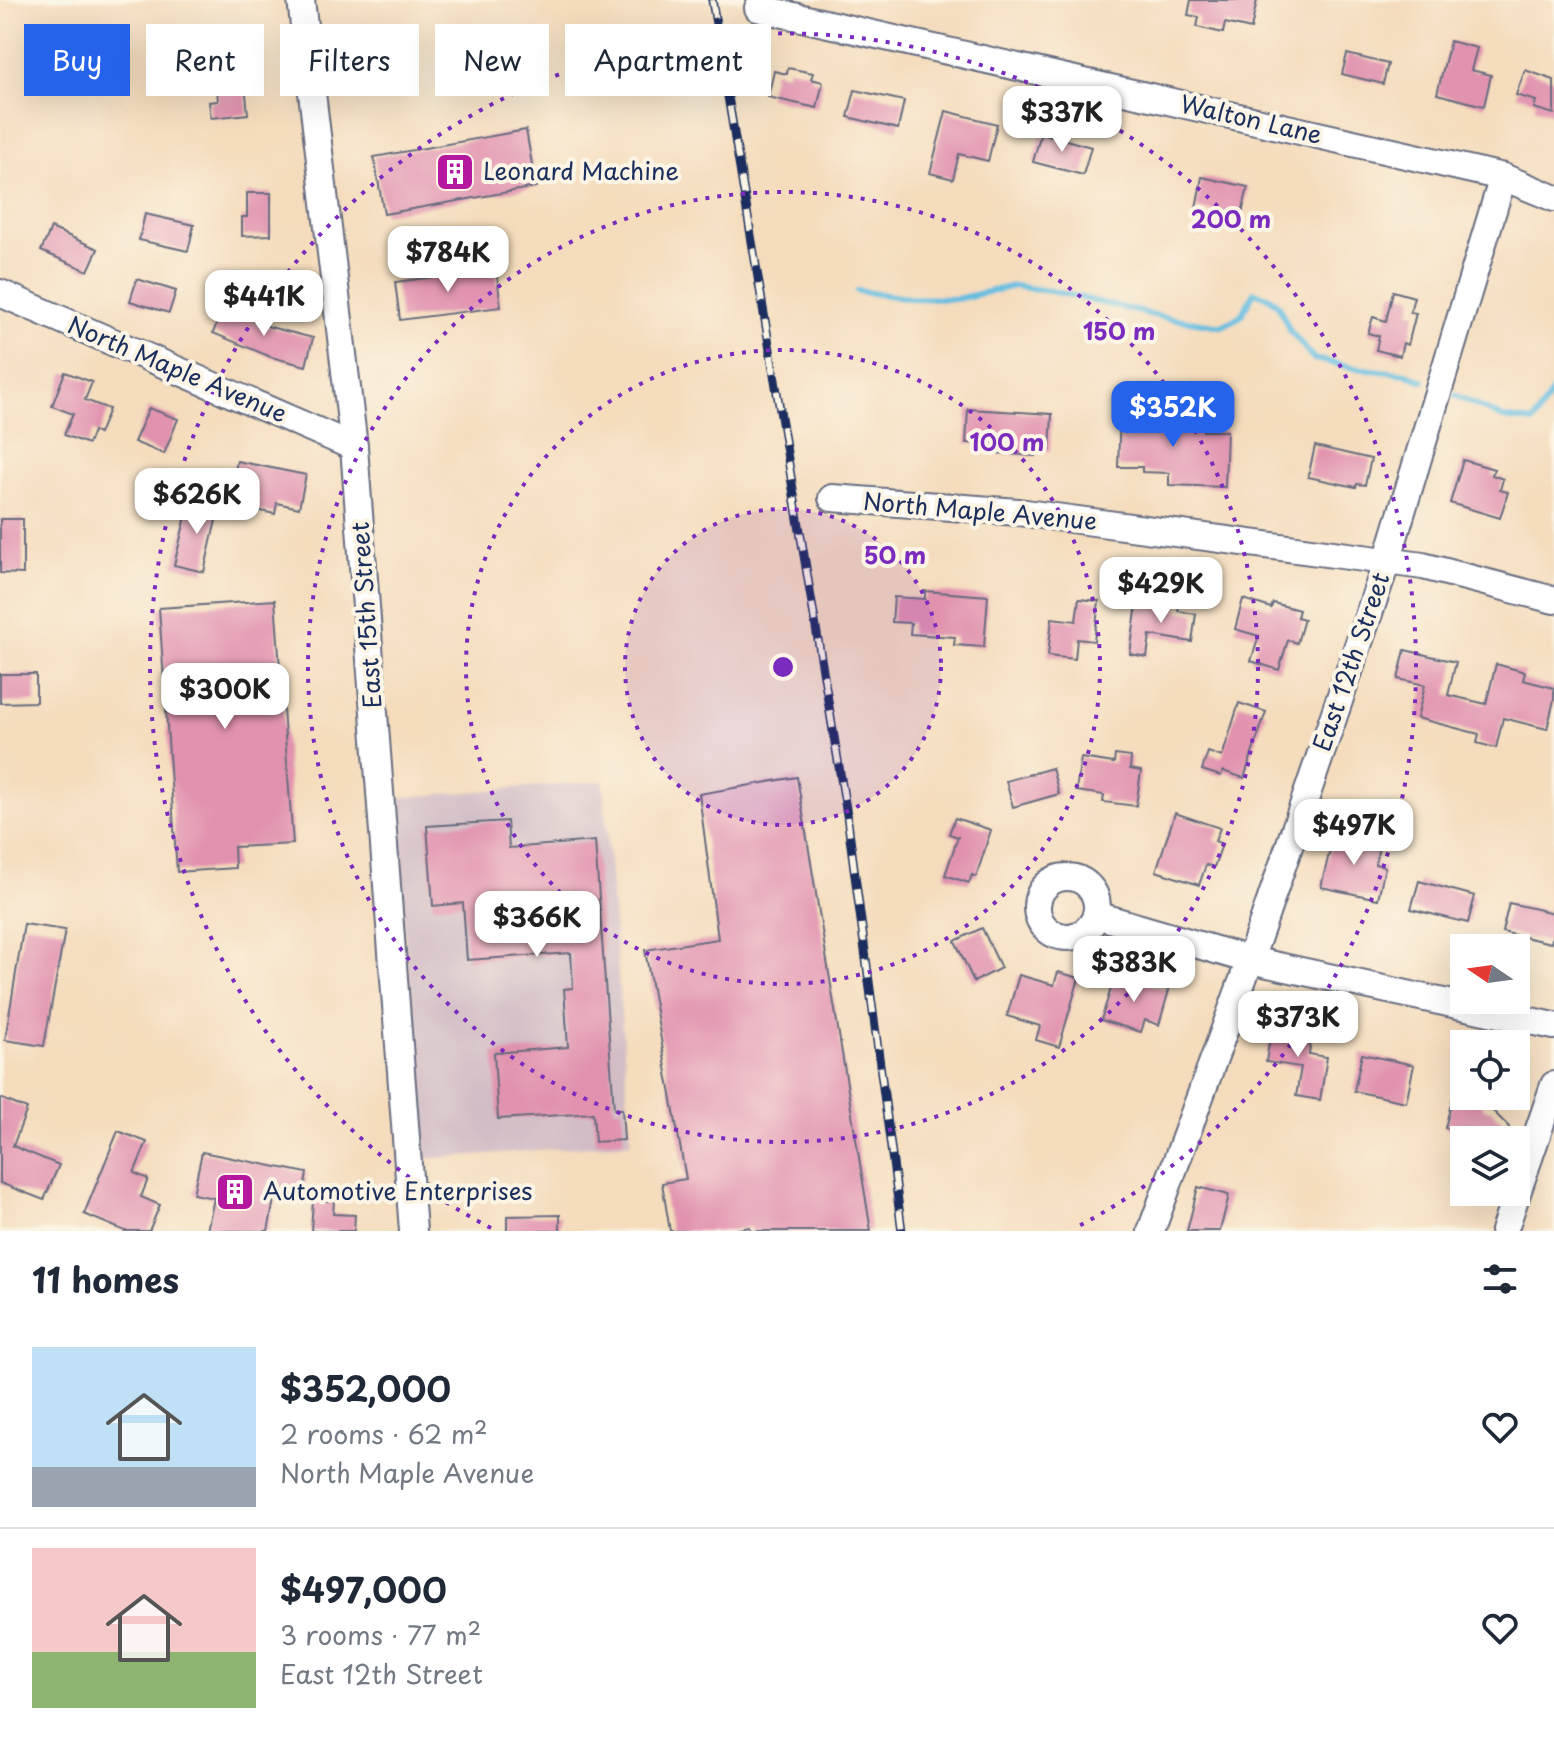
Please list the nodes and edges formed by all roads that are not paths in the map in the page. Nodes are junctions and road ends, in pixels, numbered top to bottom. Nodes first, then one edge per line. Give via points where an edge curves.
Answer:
1 (301, 0) edge
2 (758, 8) dead end
3 (1503, 177) junction
4 (1554, 198) edge
5 (0, 293) edge
6 (354, 447) junction
7 (832, 498) dead end
8 (1387, 561) junction
9 (1554, 600) edge
10 (1096, 915) dead end
11 (1250, 960) junction
12 (1554, 1026) edge
13 (1554, 1085) edge
14 (413, 1231) edge
15 (1151, 1231) edge
16 (1504, 1231) edge

1 - 6 street, East 15th Street
2 - 3 street, Walton Lane
3 - 4 street, Walton Lane
3 - 8 street, East 12th Street
5 - 6 street, North Maple Avenue
6 - 14 street, East 15th Street
7 - 8 street, North Maple Avenue via 1018,512
8 - 9 street, North Maple Avenue
8 - 11 street, East 12th Street
10 - 11 street
11 - 12 street
11 - 15 street, East 12th Street
13 - 16 street

